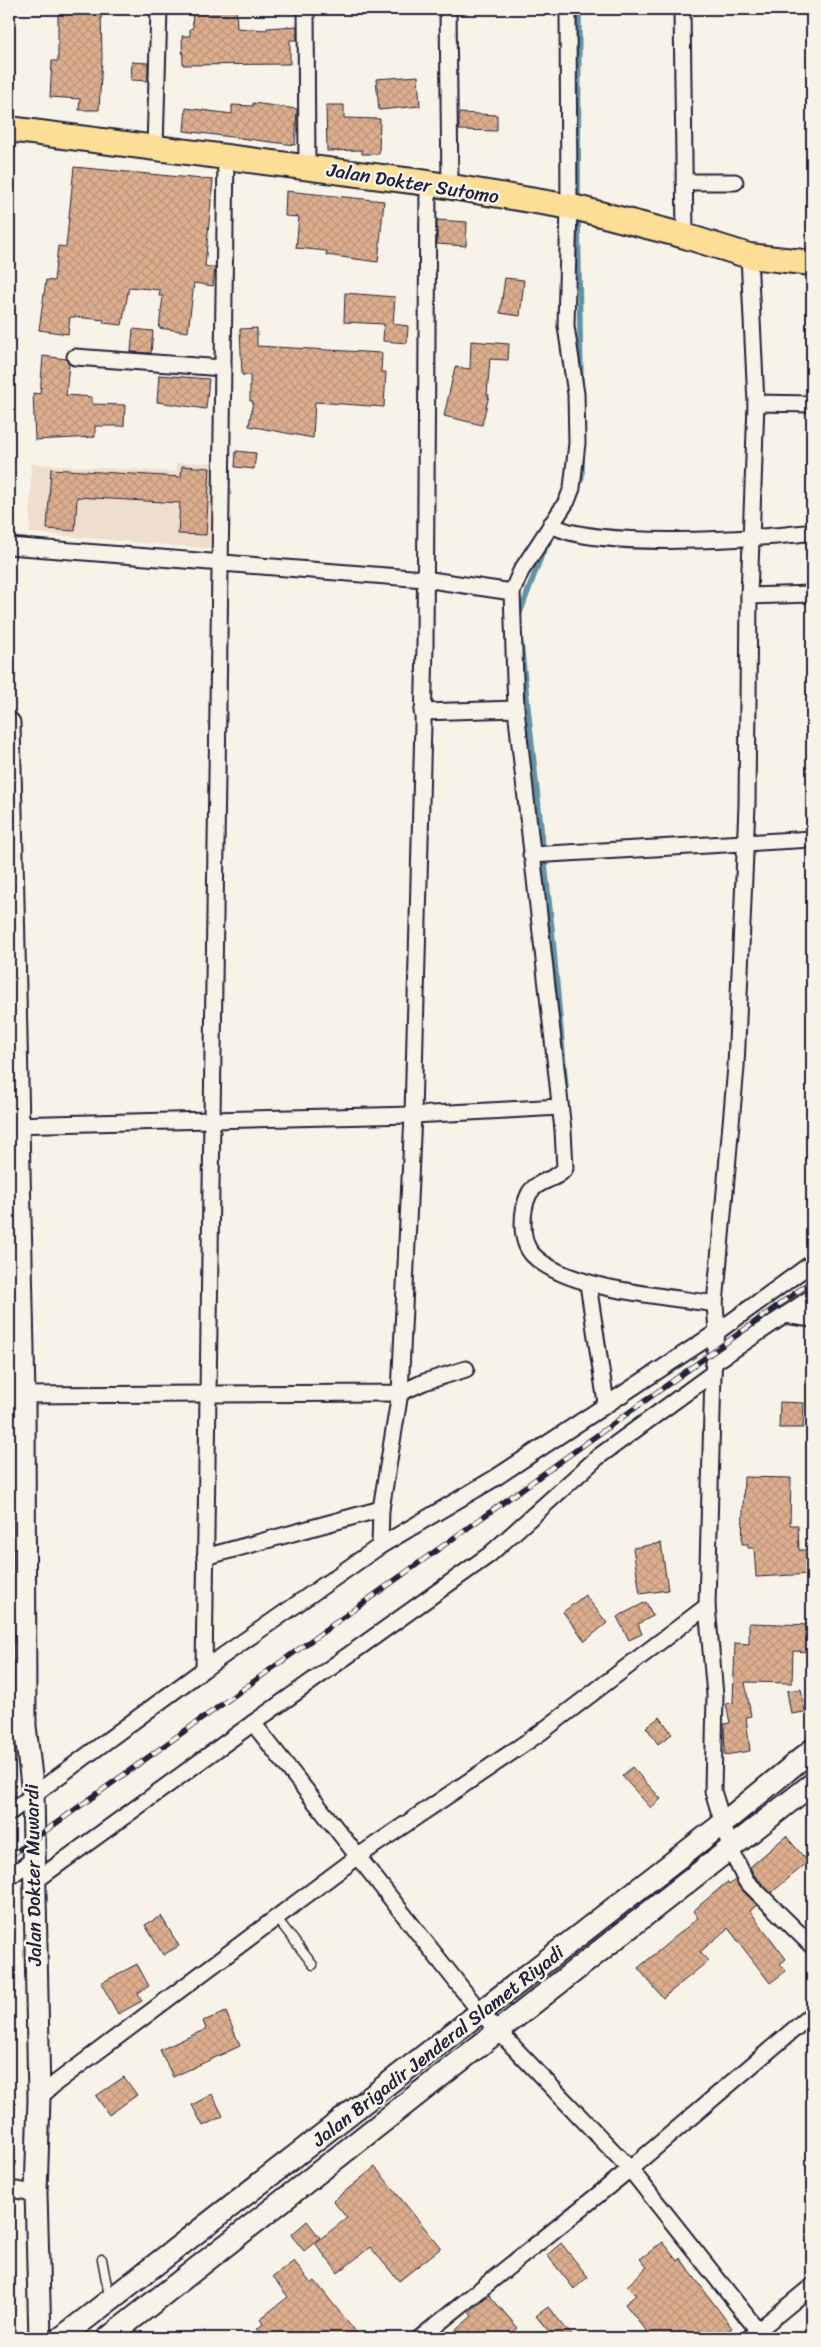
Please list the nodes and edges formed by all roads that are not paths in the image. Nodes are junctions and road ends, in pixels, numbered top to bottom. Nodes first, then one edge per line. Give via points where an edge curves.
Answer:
1 (159, 9) edge
2 (306, 9) edge
3 (448, 9) edge
4 (568, 9) edge
5 (682, 9) edge
6 (9, 128) edge
7 (156, 147) junction
8 (226, 157) junction
9 (307, 167) junction
10 (684, 182) junction
11 (735, 182) dead end
12 (439, 185) junction
13 (569, 207) junction
14 (685, 236) junction
15 (748, 256) junction
16 (812, 263) edge
17 (75, 357) dead end
18 (223, 368) junction
19 (756, 403) junction
20 (812, 404) edge
21 (557, 528) junction
22 (812, 532) edge
23 (752, 537) junction
24 (9, 546) edge
25 (220, 563) junction
26 (424, 579) junction
27 (512, 592) junction
28 (812, 594) edge
29 (749, 596) junction
30 (516, 709) junction
31 (422, 712) junction
32 (9, 723) edge
33 (812, 839) edge
34 (744, 843) junction
35 (533, 854) junction
36 (560, 1106) junction
37 (413, 1114) junction
38 (212, 1120) junction
39 (14, 1126) edge
40 (812, 1263) edge
41 (588, 1284) junction
42 (812, 1298) edge
43 (715, 1304) junction
44 (785, 1315) junction
45 (812, 1319) edge
46 (716, 1332) junction
47 (714, 1368) junction
48 (466, 1369) dead end
49 (400, 1393) junction
50 (207, 1394) junction
51 (16, 1395) edge
52 (606, 1404) junction
53 (381, 1509) junction
54 (380, 1546) junction
55 (205, 1557) junction
56 (707, 1606) junction
57 (204, 1669) junction
58 (253, 1722) junction
59 (17, 1726) edge
60 (812, 1750) edge
61 (812, 1784) edge
62 (32, 1793) junction
63 (9, 1813) edge
64 (722, 1824) junction
65 (731, 1850) junction
66 (360, 1855) junction
67 (34, 1859) junction
68 (9, 1878) edge
69 (34, 1882) junction
70 (276, 1918) junction
71 (573, 1941) junction
72 (812, 1946) edge
73 (588, 1962) junction
74 (313, 1965) dead end
75 (481, 2013) junction
76 (812, 2014) edge
77 (498, 2032) junction
78 (39, 2098) junction
79 (630, 2170) junction
80 (9, 2189) edge
81 (36, 2193) junction
82 (102, 2259) dead end
83 (812, 2286) edge
84 (110, 2301) junction
85 (757, 2336) edge
86 (40, 2338) edge
87 (61, 2338) edge
88 (108, 2338) edge
89 (420, 2338) edge

1 - 7 street
2 - 9 street
3 - 12 street
4 - 13 street
5 - 10 street
6 - 7 main road, Jalan Dokter Sutomo
7 - 8 main road, Jalan Dokter Sutomo
8 - 9 main road, Jalan Dokter Sutomo
8 - 18 street
9 - 12 main road, Jalan Dokter Sutomo
10 - 11 street
10 - 14 street
12 - 13 main road, Jalan Dokter Sutomo
12 - 26 street
13 - 14 main road, Jalan Dokter Sutomo
13 - 21 street via 566,326 576,394 577,443 572,488
14 - 15 main road, Jalan Dokter Sutomo
15 - 16 main road, Jalan Dokter Sutomo
15 - 19 street
17 - 18 street
18 - 25 street
19 - 20 street
19 - 23 street
21 - 23 street via 584,536 625,539
21 - 27 street via 522,571
22 - 23 street
23 - 29 street
24 - 25 street
25 - 26 street
25 - 38 street
26 - 27 street
26 - 31 street
27 - 30 street
28 - 29 street
29 - 34 street
30 - 31 street
30 - 35 street
31 - 37 street
32 - 39 main road, Jalan Dokter Muwardi
33 - 34 street
34 - 35 street
34 - 43 street via 736,1067
35 - 36 street
36 - 37 street
36 - 41 street via 565,1168 535,1186 529,1194 523,1233 533,1255 558,1273
37 - 38 street
37 - 49 street
38 - 39 street
38 - 50 street
39 - 51 main road, Jalan Dokter Muwardi
40 - 46 street
41 - 43 street
41 - 52 street
42 - 44 street
43 - 46 street
44 - 45 street
44 - 47 street
46 - 47 street
46 - 52 street
47 - 56 street
47 - 58 street via 598,1457 489,1555
48 - 49 street
49 - 50 street
49 - 53 street
50 - 51 street
50 - 55 street
51 - 59 main road, Jalan Dokter Muwardi
52 - 54 street via 495,1478
53 - 54 street
53 - 55 street
54 - 57 street
55 - 57 street
56 - 64 street via 715,1695 713,1791
56 - 66 street via 540,1733
57 - 62 street
58 - 66 street
58 - 69 street
59 - 62 main road, Jalan Dokter Muwardi
60 - 64 main road, Jalan Brigadir Jenderal Slamet Riyadi
61 - 65 main road, Jalan Brigadir Jenderal Slamet Riyadi
62 - 63 street
62 - 67 main road, Jalan Dokter Muwardi
64 - 65 street
64 - 71 main road, Jalan Brigadir Jenderal Slamet Riyadi
65 - 72 street via 746,1881
65 - 73 main road, Jalan Brigadir Jenderal Slamet Riyadi
66 - 70 street
66 - 75 street
67 - 68 street
67 - 69 main road, Jalan Dokter Muwardi
69 - 78 main road, Jalan Dokter Muwardi
70 - 74 lane
70 - 78 street
71 - 73 main road
71 - 75 main road, Jalan Brigadir Jenderal Slamet Riyadi
73 - 77 main road, Jalan Brigadir Jenderal Slamet Riyadi
75 - 77 street
75 - 84 main road, Jalan Brigadir Jenderal Slamet Riyadi
76 - 79 street
77 - 79 street
77 - 88 main road, Jalan Brigadir Jenderal Slamet Riyadi
78 - 81 main road, Jalan Dokter Muwardi
79 - 85 street
79 - 89 street
80 - 81 street
81 - 86 main road, Jalan Dokter Muwardi
82 - 84 lane
83 - 85 street
84 - 87 main road, Jalan Brigadir Jenderal Slamet Riyadi

